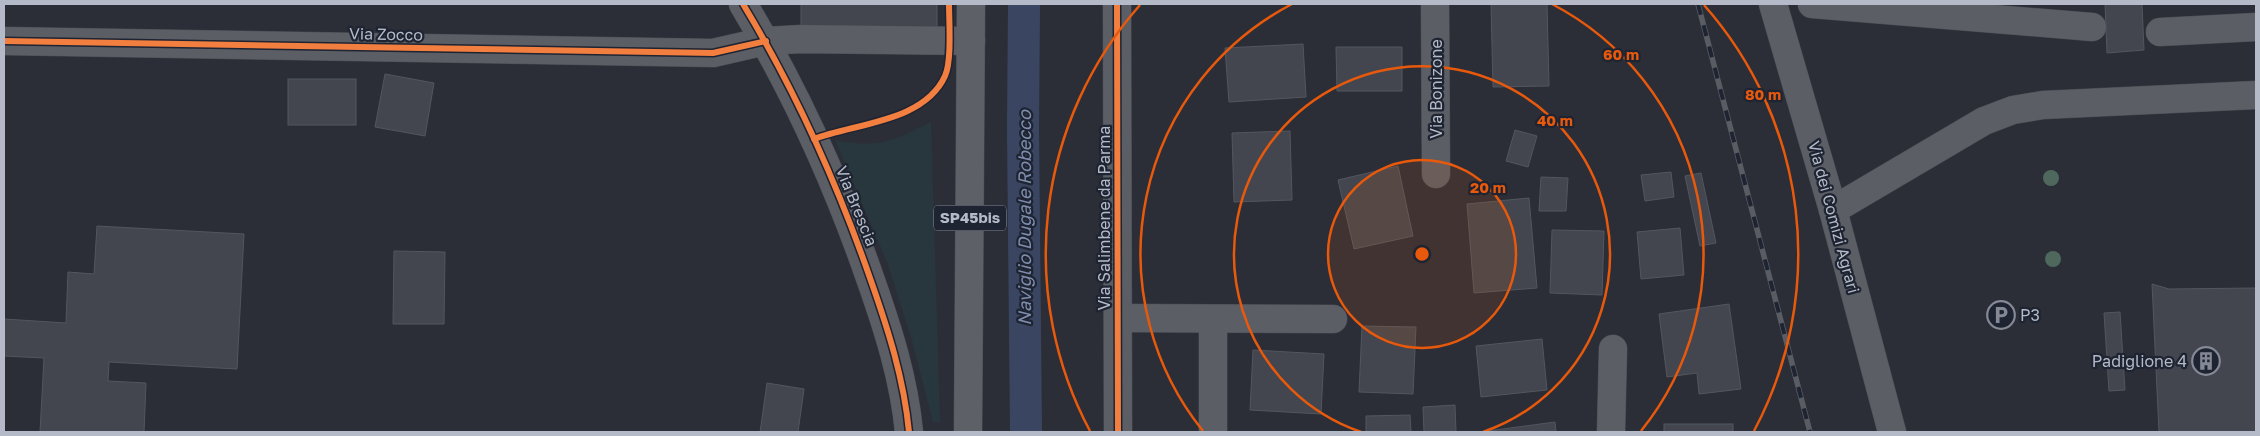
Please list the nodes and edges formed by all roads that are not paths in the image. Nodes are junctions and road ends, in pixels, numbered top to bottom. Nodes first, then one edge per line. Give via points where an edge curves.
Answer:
1 (743, 4) edge
2 (971, 4) edge
3 (1117, 4) edge
4 (1436, 4) edge
5 (1774, 4) edge
6 (1812, 4) edge
7 (2092, 27) dead end
8 (2256, 27) edge
9 (2160, 32) dead end
10 (4, 41) edge
11 (766, 41) junction
12 (971, 41) junction
13 (2256, 96) edge
14 (1436, 174) dead end
15 (1834, 210) junction
16 (1118, 318) junction
17 (1213, 318) junction
18 (1333, 319) dead end
19 (1613, 349) dead end
20 (909, 432) edge
21 (968, 432) edge
22 (1118, 432) edge
23 (1213, 432) edge
24 (1611, 432) edge
25 (1892, 432) edge

1 - 11 street, Via Brescia
2 - 12 main road, SP45bis
3 - 16 street, Via Salimbene da Parma
4 - 14 street, Via Bonizone
5 - 15 street, Via dei Comizi Agrari
6 - 7 street
8 - 9 street
10 - 11 street, Via Zocco via 713,53
11 - 12 street, Via Zocco
11 - 20 street, Via Brescia via 814,139 854,233 890,335 907,405
12 - 21 main road, SP45bis
13 - 15 street via 2013,110 1984,121
15 - 25 street, Via dei Comizi Agrari
16 - 17 street
16 - 22 street, Via Salimbene da Parma
17 - 18 street
17 - 23 street
19 - 24 street

